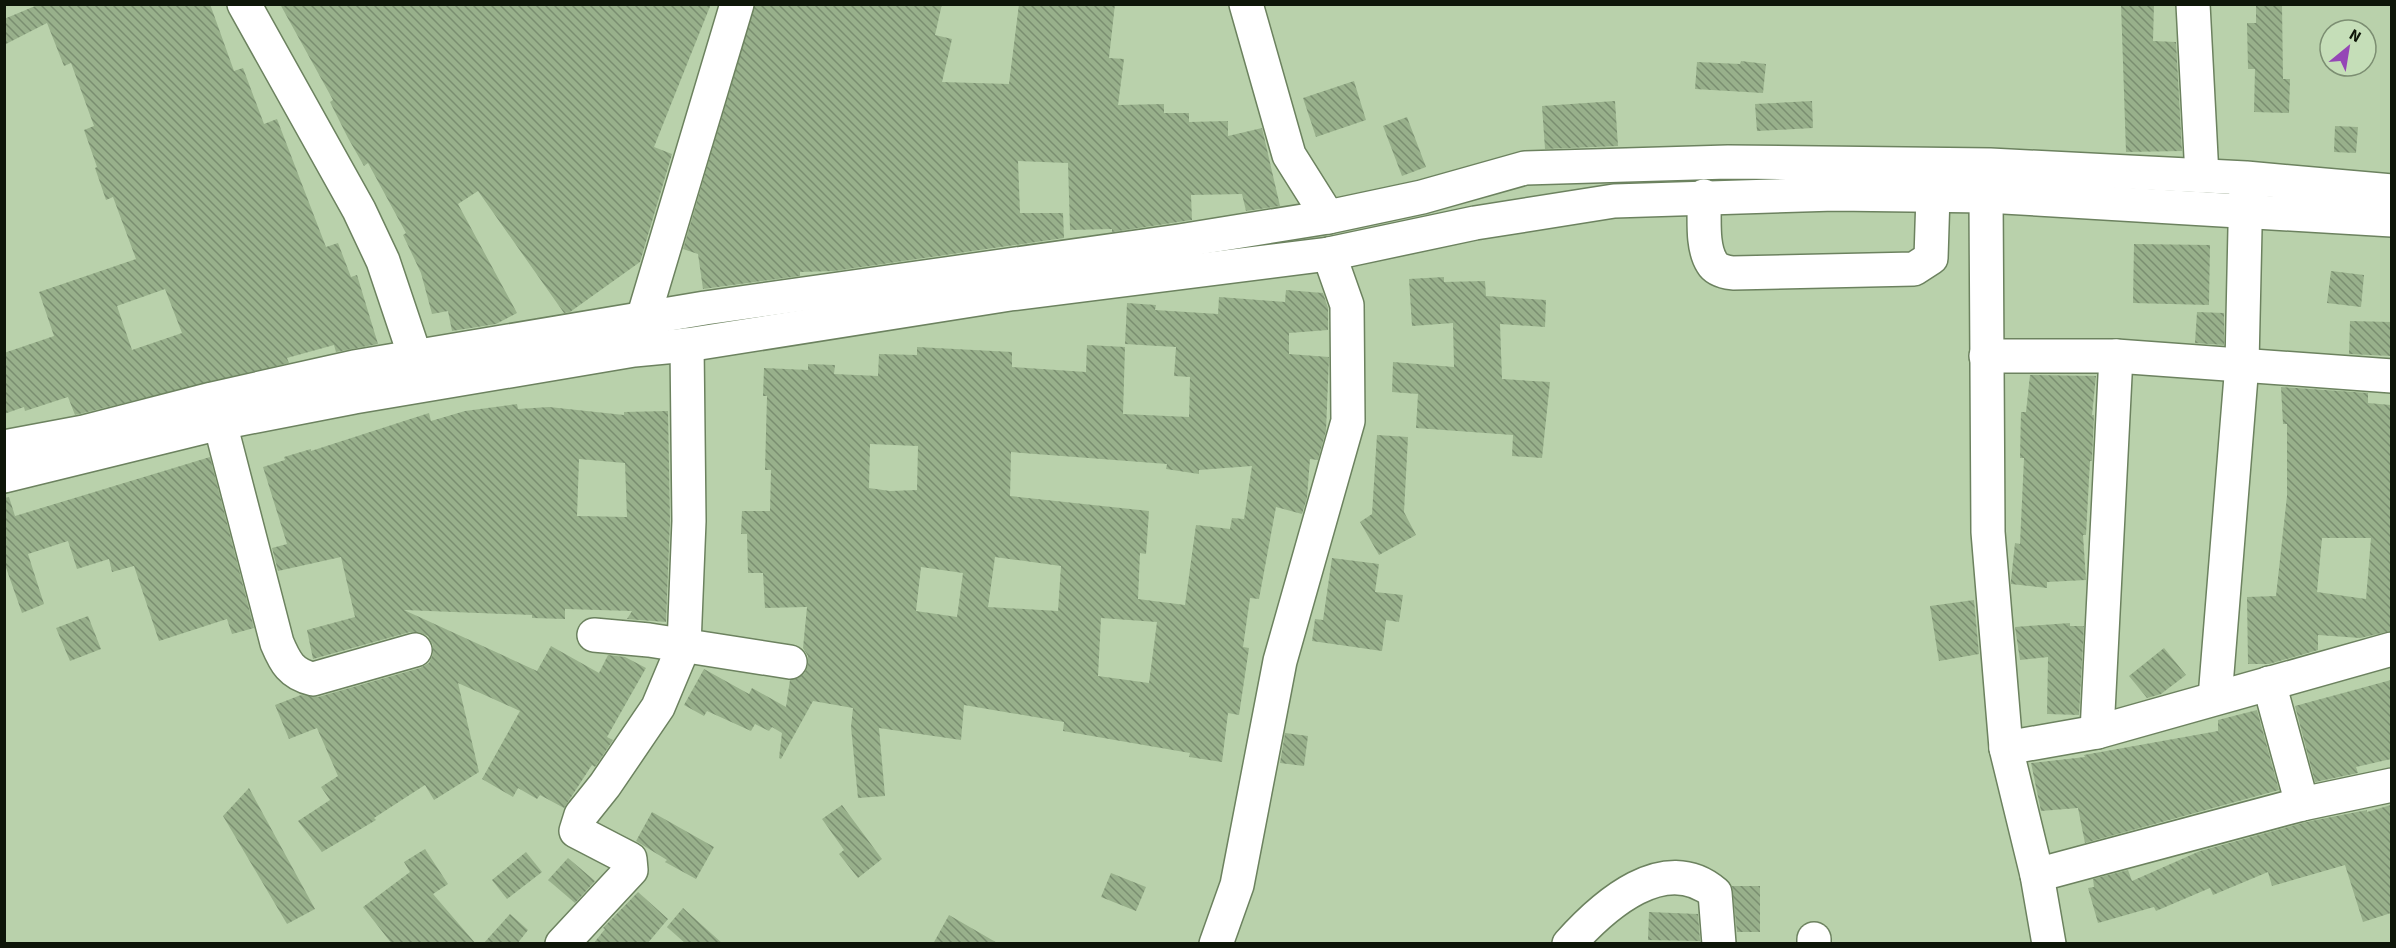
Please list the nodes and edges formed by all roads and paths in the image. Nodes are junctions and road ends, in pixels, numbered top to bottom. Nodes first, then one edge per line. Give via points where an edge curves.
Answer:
1 (244, 4) edge
2 (737, 4) edge
3 (1246, 4) edge
4 (2193, 4) edge
5 (1728, 162) junction
6 (2202, 176) junction
7 (2246, 178) junction
8 (2391, 191) edge
9 (1933, 195) junction
10 (1718, 196) junction
11 (1986, 196) junction
12 (2244, 211) junction
13 (1328, 217) junction
14 (2391, 220) edge
15 (1329, 254) junction
16 (643, 318) junction
17 (687, 345) junction
18 (634, 350) junction
19 (1986, 356) junction
20 (2116, 357) junction
21 (2242, 364) junction
22 (419, 370) junction
23 (2391, 376) edge
24 (220, 423) junction
25 (4, 447) edge
26 (4, 476) edge
27 (594, 635) dead end
28 (684, 645) junction
29 (2391, 649) edge
30 (415, 650) dead end
31 (790, 662) dead end
32 (2269, 684) junction
33 (2215, 698) junction
34 (2097, 732) junction
35 (2006, 748) junction
36 (2391, 785) edge
37 (2302, 804) junction
38 (2037, 874) junction
39 (561, 944) edge
40 (1216, 944) edge
41 (1569, 944) edge
42 (1719, 944) edge
43 (2049, 944) edge

1 - 22 street via 359,210 383,261
2 - 16 street
3 - 13 street via 1289,156
4 - 6 street
5 - 6 street via 1990,165
5 - 10 street
5 - 13 street via 1525,168 1422,197
6 - 7 street
7 - 8 street
7 - 12 street
9 - 10 street
9 - 10 street via 1931,258 1914,269 1733,273 1712,264 1706,246
9 - 11 street
10 - 15 street via 1614,201 1541,211
11 - 12 street
11 - 19 street
12 - 14 street
12 - 21 street
13 - 16 street
15 - 17 street via 1021,292
15 - 40 street via 1347,305 1348,422 1280,661 1238,885
16 - 18 street
16 - 22 street
17 - 18 street
17 - 28 street
18 - 22 street
19 - 20 street
19 - 35 street via 1988,532
20 - 21 street
20 - 34 street
21 - 23 street
21 - 33 street
22 - 24 street
22 - 25 street via 354,367 84,432
24 - 26 street
24 - 30 street via 277,643 291,670 313,679
27 - 28 street
28 - 31 street
28 - 39 street via 658,707 581,816 576,831 630,859 631,870
29 - 32 street
32 - 33 street
32 - 37 street
33 - 34 street
34 - 35 street
35 - 38 street
36 - 37 street
37 - 38 street
38 - 43 street
41 - 42 street via 1594,916 1631,889 1681,877 1702,882 1715,893

